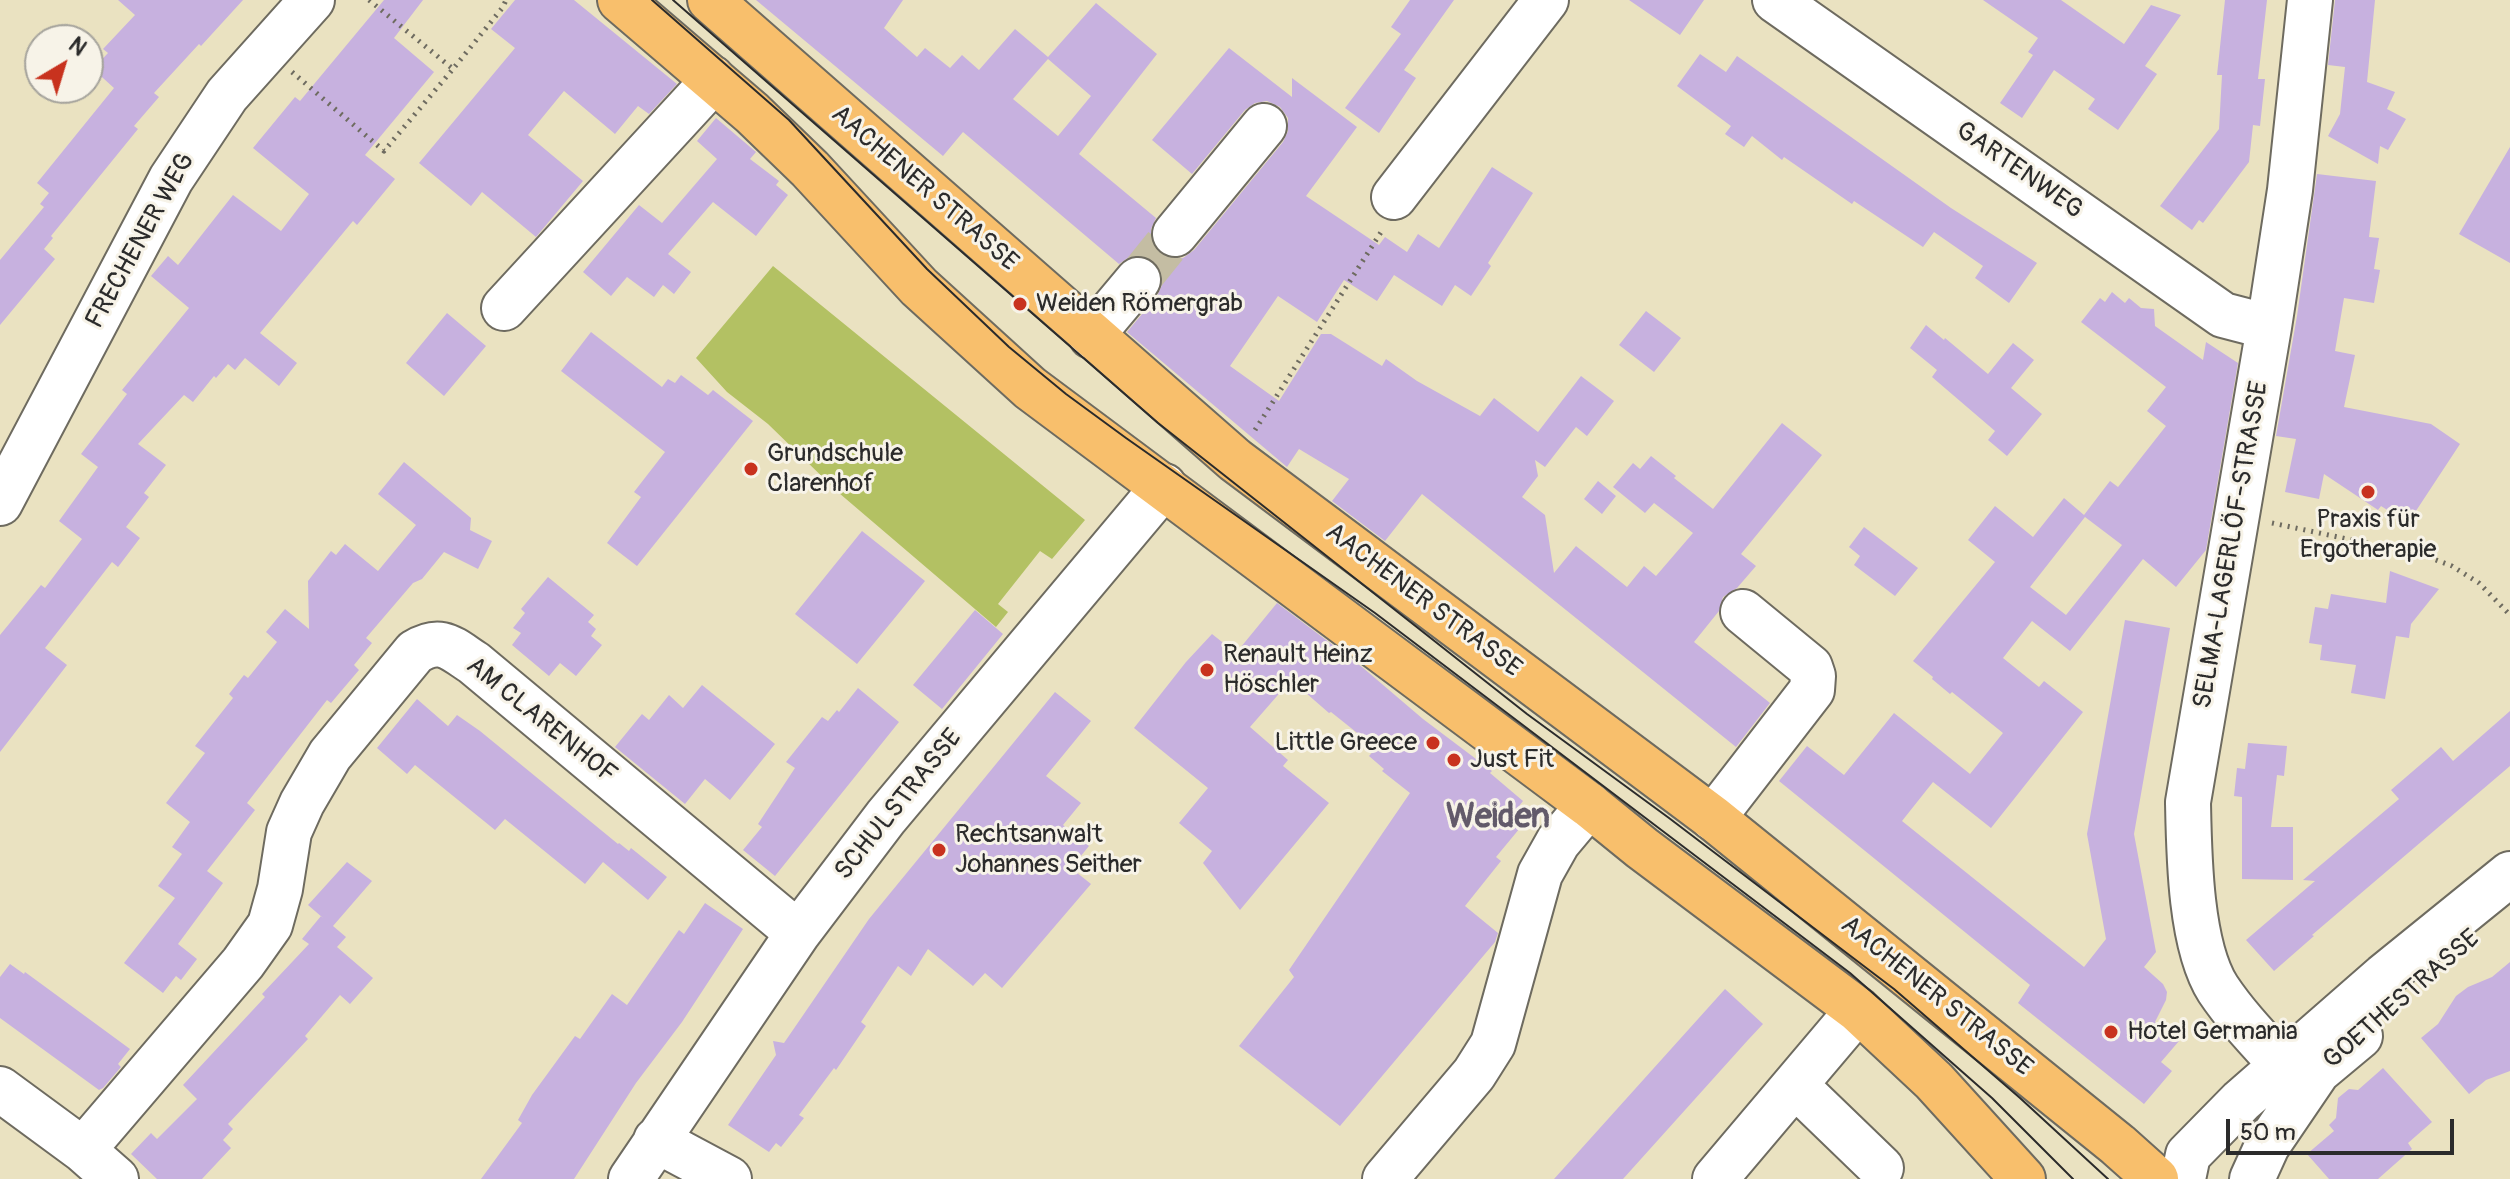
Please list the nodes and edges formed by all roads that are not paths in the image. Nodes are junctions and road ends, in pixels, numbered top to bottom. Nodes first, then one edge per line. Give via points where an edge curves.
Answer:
1 (312, 0) edge
2 (620, 0) edge
3 (710, 0) edge
4 (1546, 0) edge
5 (1775, 0) edge
6 (2310, 0) edge
7 (712, 78) junction
8 (1264, 126) dead end
9 (1394, 197) road end
10 (1175, 234) tunnel mouth
11 (1138, 280) tunnel mouth
12 (504, 308) dead end
13 (2269, 327) junction
14 (1091, 336) junction
15 (1164, 486) junction
16 (0, 503) edge
17 (1743, 612) dead end
18 (1589, 805) junction
19 (1713, 818) junction
20 (2510, 901) edge
21 (798, 933) junction
22 (1858, 1010) junction
23 (2281, 1064) junction
24 (1795, 1085) junction
25 (0, 1089) edge
26 (656, 1140) junction
27 (83, 1150) junction
28 (1881, 1168) dead end
29 (116, 1179) edge
30 (631, 1179) edge
31 (729, 1179) edge
32 (1385, 1179) edge
33 (1715, 1179) edge
34 (2023, 1179) edge
35 (2156, 1179) edge
36 (2183, 1179) edge
37 (2252, 1179) edge

1 - 16 street, FRECHENER WEG via 227,95 171,179
2 - 7 main road
3 - 14 main road, AACHENER STRASSE
4 - 9 street
5 - 13 street, GARTENWEG via 2223,315
6 - 13 street, SELMA-LAGERLÖF-STRASSE
7 - 12 street
7 - 15 main road via 810,169 970,336 1030,388
8 - 10 street
11 - 14 street
13 - 23 street, SELMA-LAGERLÖF-STRASSE via 2188,802 2198,935 2216,987
14 - 19 main road, AACHENER STRASSE via 1235,460
15 - 18 main road
15 - 21 street, SCHULSTRASSE via 886,817
17 - 19 street via 1810,667 1812,690
18 - 22 main road
18 - 32 street via 1540,874 1493,1044
19 - 35 main road, AACHENER STRASSE
20 - 23 street, GOETHESTRASSE via 2384,976
20 - 37 street, GOETHESTRASSE via 2318,1071 2267,1146
21 - 26 street, SCHULSTRASSE
21 - 27 street, AM CLARENHOF via 474,663 448,645 429,643 415,652 330,755 302,803 289,832 270,925
22 - 24 street
22 - 34 main road via 1934,1081
23 - 36 street, GOETHESTRASSE via 2188,1155
24 - 28 street
24 - 33 street
25 - 27 street
26 - 30 street, SCHULSTRASSE
26 - 31 street
27 - 29 street

